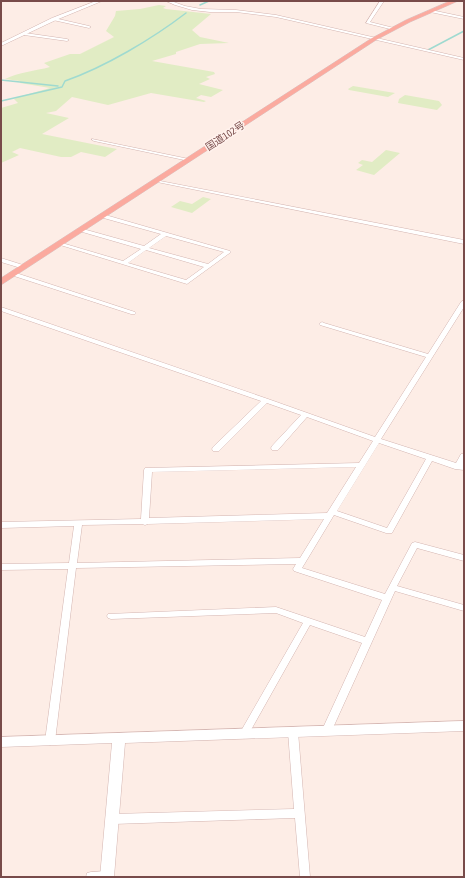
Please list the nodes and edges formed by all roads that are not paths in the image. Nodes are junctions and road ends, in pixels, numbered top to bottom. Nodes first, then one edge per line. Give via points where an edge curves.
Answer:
1 (100, 1) edge
2 (168, 1) edge
3 (382, 1) edge
4 (454, 1) edge
5 (431, 11) junction
6 (464, 18) edge
7 (54, 19) junction
8 (90, 27) dead end
9 (393, 29) junction
10 (25, 34) junction
11 (374, 39) junction
12 (67, 40) dead end
13 (1, 45) edge
14 (464, 60) edge
15 (94, 140) dead end
16 (189, 160) junction
17 (157, 181) junction
18 (102, 216) junction
19 (82, 230) junction
20 (165, 234) junction
21 (464, 242) edge
22 (60, 244) junction
23 (145, 248) junction
24 (1, 260) edge
25 (124, 263) junction
26 (208, 266) junction
27 (24, 267) junction
28 (13, 274) junction
29 (1, 282) edge
30 (464, 302) edge
31 (1, 309) edge
32 (133, 313) dead end
33 (322, 324) dead end
34 (429, 356) junction
35 (266, 400) junction
36 (306, 414) junction
37 (376, 440) junction
38 (275, 448) dead end
39 (216, 449) dead end
40 (464, 456) edge
41 (430, 458) junction
42 (362, 465) junction
43 (461, 467) edge
44 (330, 514) junction
45 (145, 522) junction
46 (78, 524) junction
47 (1, 525) edge
48 (464, 558) edge
49 (302, 561) junction
50 (73, 565) junction
51 (1, 567) edge
52 (393, 588) junction
53 (387, 598) junction
54 (464, 608) edge
55 (111, 616) dead end
56 (308, 622) junction
57 (367, 641) junction
58 (464, 726) edge
59 (327, 730) junction
60 (293, 732) junction
61 (244, 734) junction
62 (119, 739) junction
63 (50, 741) junction
64 (1, 742) edge
65 (299, 813) junction
66 (113, 819) junction
67 (91, 877) edge
68 (107, 877) edge
69 (305, 877) edge

1 - 7 street
2 - 11 street via 198,10 276,16
3 - 9 street via 368,24
4 - 5 highway, 国道102号
5 - 6 street
5 - 9 highway, 国道102号
7 - 8 street
7 - 10 street
9 - 11 highway, 国道102号
10 - 12 street
10 - 13 street
11 - 14 street
11 - 16 highway, 国道102号
15 - 16 street
16 - 17 highway, 国道102号
17 - 18 highway, 国道102号
17 - 21 street
18 - 19 highway, 国道102号
18 - 20 street
19 - 22 highway, 国道102号
19 - 23 street
20 - 23 street
20 - 26 street via 228,252
22 - 25 street
22 - 27 highway, 国道102号
23 - 25 street
23 - 26 street
24 - 27 street
25 - 26 street via 187,282
27 - 28 highway, 国道102号
28 - 29 highway, 国道102号
28 - 32 street
30 - 34 street
31 - 35 street
33 - 34 street
34 - 37 street
35 - 36 street
35 - 39 street
36 - 37 street
36 - 38 street
37 - 41 street
37 - 42 street
40 - 43 street
41 - 43 street
41 - 44 street via 389,531
42 - 44 street
42 - 45 street via 148,470
44 - 45 street
44 - 49 street
45 - 46 street
46 - 47 street
46 - 50 street
48 - 52 street via 415,545
49 - 50 street
49 - 53 street via 297,569
50 - 51 street
50 - 63 street
52 - 53 street
52 - 54 street
53 - 57 street
55 - 56 street via 276,610
56 - 57 street
56 - 61 street
57 - 59 street
58 - 59 street
59 - 60 street
60 - 61 street
60 - 65 street
61 - 62 street
62 - 63 street
62 - 66 street
63 - 64 street
65 - 66 street
65 - 69 street
66 - 68 street
67 - 68 street

